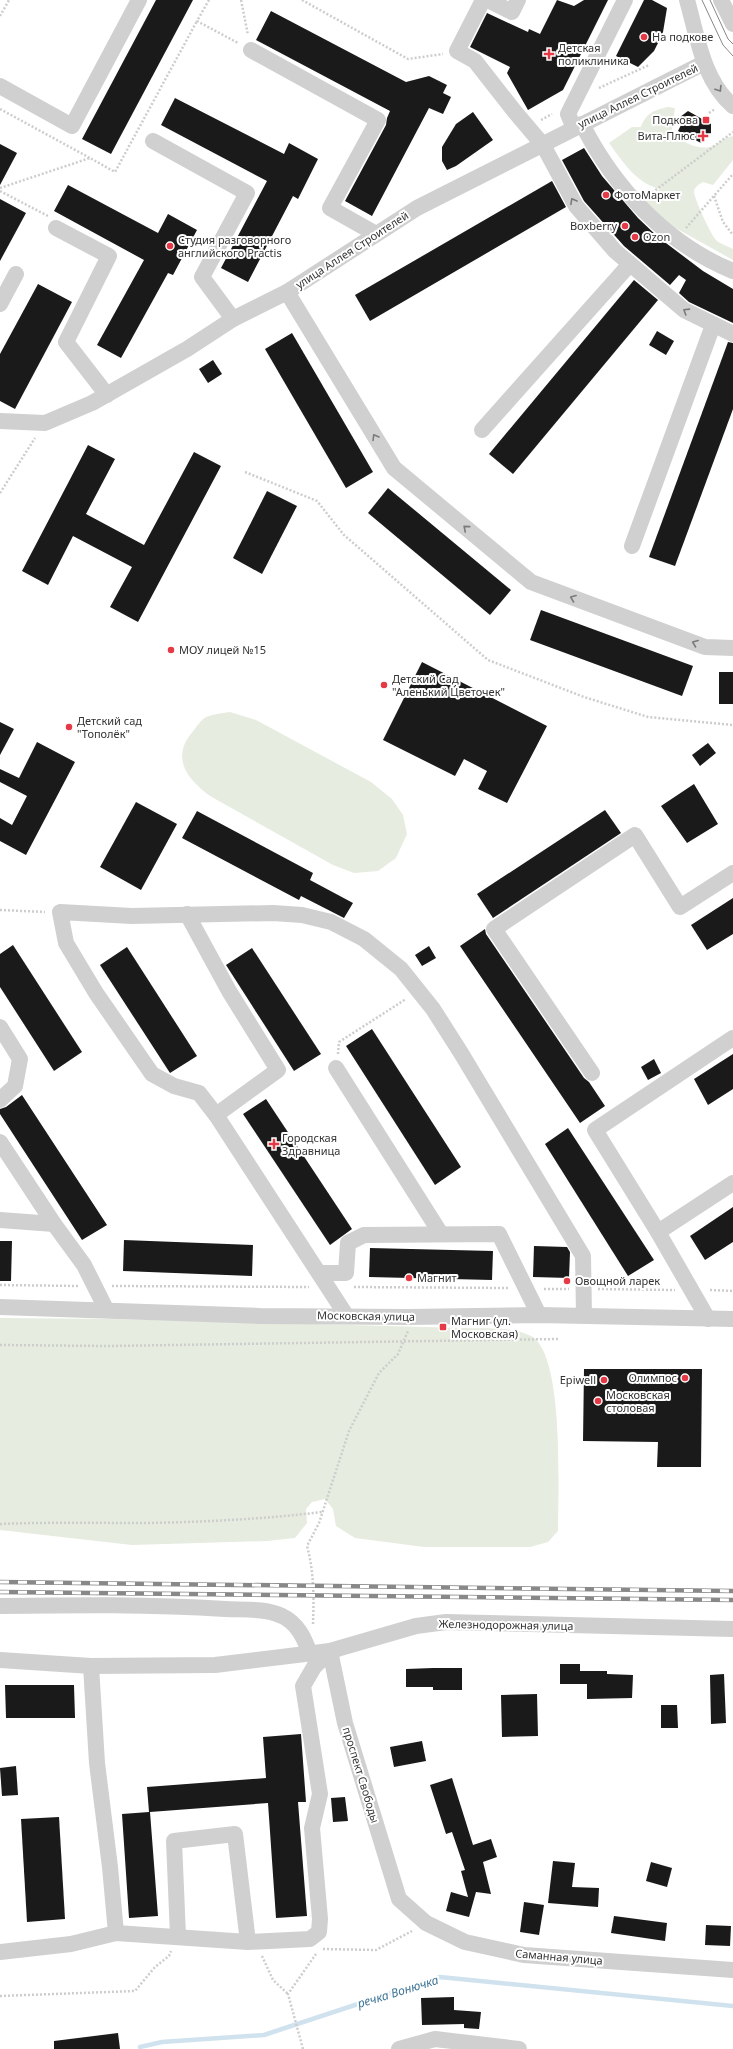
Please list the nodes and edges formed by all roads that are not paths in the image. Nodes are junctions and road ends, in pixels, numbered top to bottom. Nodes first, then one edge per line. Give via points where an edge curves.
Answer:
1 (139, 0) edge
2 (483, 0) edge
3 (488, 0) edge
4 (518, 0) edge
5 (625, 0) edge
6 (687, 0) edge
7 (720, 0) edge
8 (733, 24) edge
9 (251, 50) road end
10 (704, 63) junction
11 (0, 86) edge
12 (733, 106) edge
13 (578, 126) junction
14 (153, 141) dead end
15 (544, 144) junction
16 (56, 228) dead end
17 (376, 234) junction
18 (630, 264) junction
19 (733, 271) edge
20 (16, 274) dead end
21 (287, 292) junction
22 (0, 304) edge
23 (233, 319) junction
24 (713, 325) junction
25 (733, 334) edge
26 (107, 395) junction
27 (0, 421) edge
28 (482, 430) dead end
29 (632, 546) dead end
30 (733, 648) edge
31 (733, 872) edge
32 (187, 914) junction
33 (0, 1027) edge
34 (733, 1038) edge
35 (336, 1068) road end
36 (592, 1073) dead end
37 (0, 1100) edge
38 (216, 1115) junction
39 (0, 1142) edge
40 (733, 1183) edge
41 (0, 1220) edge
42 (54, 1224) junction
43 (658, 1232) junction
44 (441, 1234) junction
45 (319, 1273) junction
46 (0, 1307) edge
47 (106, 1309) junction
48 (346, 1315) junction
49 (539, 1315) junction
50 (584, 1316) junction
51 (708, 1319) junction
52 (733, 1319) edge
53 (0, 1606) edge
54 (733, 1629) edge
55 (330, 1651) junction
56 (310, 1654) junction
57 (0, 1660) edge
58 (91, 1666) junction
59 (399, 1898) joint
60 (116, 1932) junction
61 (178, 1936) junction
62 (251, 1942) junction
63 (0, 1952) edge
64 (733, 1970) edge
65 (399, 2049) edge
66 (519, 2049) edge

1 - 11 street via 72,126
2 - 15 street via 457,51 475,61
3 - 4 street via 512,12
5 - 13 street via 568,114
6 - 10 street
7 - 8 street
9 - 17 street via 378,120 330,208
10 -> 12 street via 726,100
10 - 13 street, улица Аллея Строителей
13 - 15 street, улица Аллея Строителей
13 - 19 street via 637,204 677,239
14 - 23 street via 247,194 202,277
15 - 17 street, улица Аллея Строителей via 417,208
18 -> 15 street via 576,206
16 - 26 street via 109,256 66,342
17 - 21 street, улица Аллея Строителей
24 -> 18 street via 684,310
18 - 28 street
20 - 22 street
21 - 23 street, улица Аллея Строителей
30 -> 21 street via 705,647 531,582 394,468
23 - 26 street, улица Аллея Строителей
24 - 25 street
24 - 29 street
26 - 27 street, улица Аллея Строителей via 45,423
31 - 36 street via 680,907 635,834 494,928
32 - 38 street via 229,991 278,1070
32 - 38 street via 132,916 60,912 66,942 96,993 152,1074 174,1086 199,1092
32 - 50 street via 273,913 302,915 331,922 364,939 401,969 433,1009 461,1053 583,1256
33 - 37 street via 20,1059 15,1086
34 - 43 street via 595,1130
35 - 44 street
38 - 45 street
39 - 42 street
40 - 43 street
41 - 42 street
42 - 47 street via 84,1265
43 - 51 street
44 - 45 street via 364,1235 348,1243 346,1273
44 - 49 street via 499,1234
45 - 48 street
46 - 47 street, Московская улица
47 - 48 street, Московская улица via 260,1316
48 - 49 street, Московская улица
49 - 50 street, Московская улица
50 - 51 street, Московская улица
51 - 52 street, Московская улица
53 - 56 street via 184,1606 265,1612 282,1616 294,1624
54 - 55 street, Железнодорожная улица via 446,1622 416,1626
55 - 56 street, Железнодорожная улица
55 - 59 street, проспект Свободы via 345,1723
55 - 62 street via 314,1667 303,1686 320,1794 312,1828 319,1932 310,1939
56 - 58 street, Железнодорожная улица via 215,1665
57 - 58 street, Железнодорожная улица
58 - 60 street via 97,1763
59 - 64 street, Саманная улица via 426,1923 465,1942 524,1956
60 - 61 street
60 - 63 street via 71,1944
61 - 62 street
61 - 62 street via 174,1841 235,1834
65 - 66 street via 435,2039

